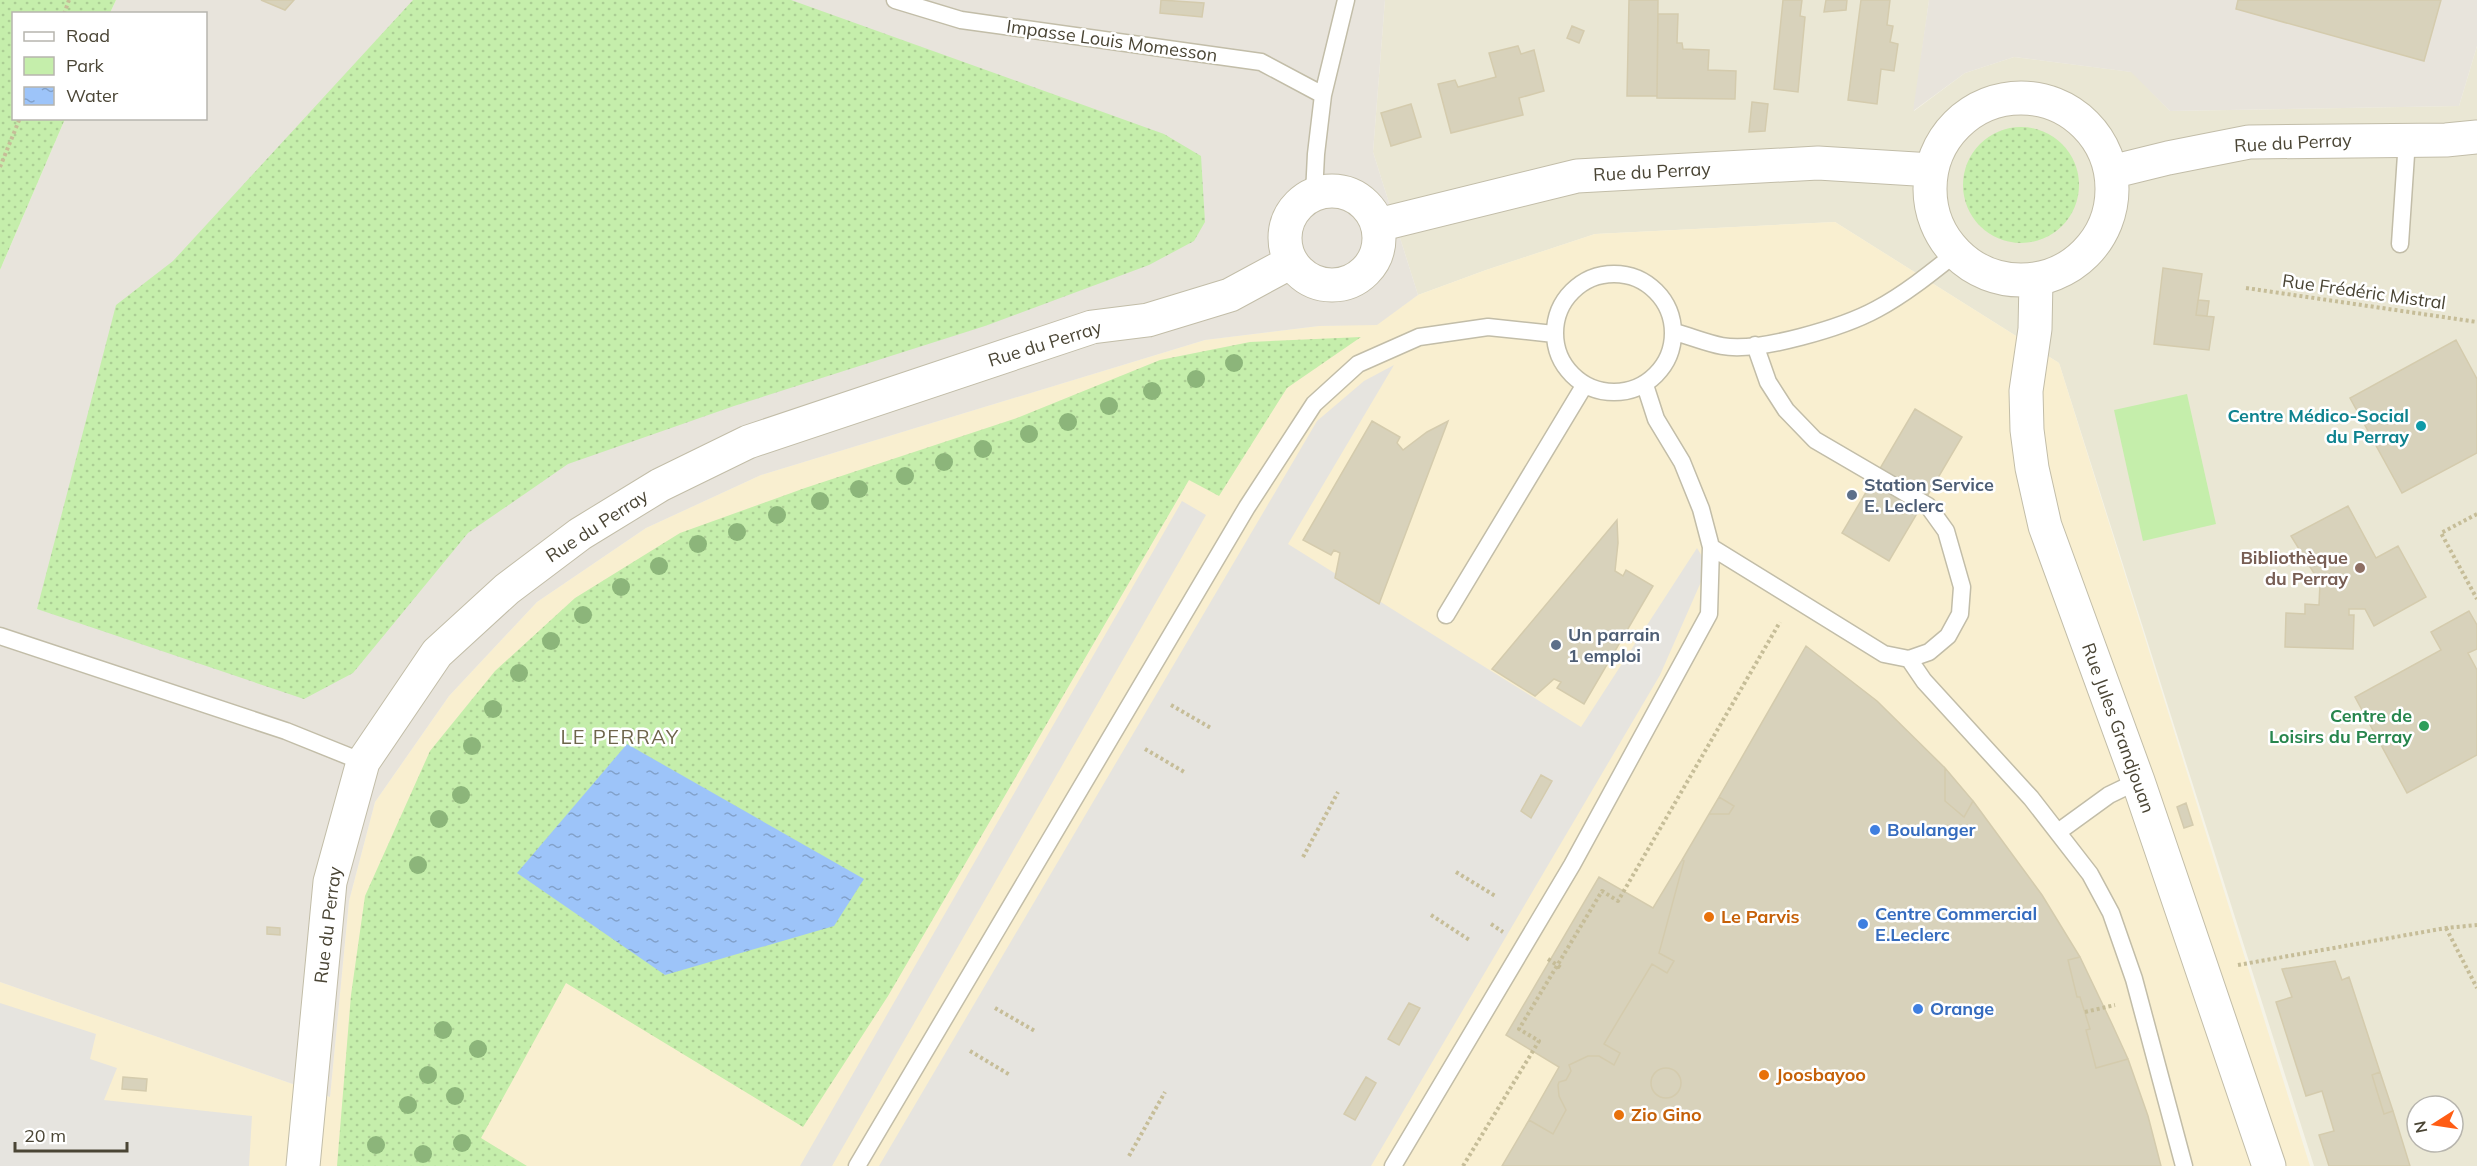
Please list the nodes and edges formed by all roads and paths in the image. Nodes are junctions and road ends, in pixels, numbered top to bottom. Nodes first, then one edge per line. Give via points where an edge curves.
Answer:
1 (895, 0) edge
2 (1346, 0) edge
3 (1323, 95) junction
4 (19, 120) edge
5 (2477, 137) edge
6 (2408, 140) junction
7 (0, 167) edge
8 (1932, 170) junction
9 (2111, 172) junction
10 (1314, 194) junction
11 (1378, 225) junction
12 (2400, 244) dead end
13 (1956, 253) junction
14 (1290, 262) junction
15 (2036, 280) junction
16 (2246, 288) dead end
17 (2477, 322) edge
18 (1674, 332) junction
19 (1554, 334) junction
20 (1755, 345) junction
21 (1645, 385) junction
22 (1584, 386) junction
23 (2477, 514) edge
24 (1711, 547) junction
25 (2477, 599) edge
26 (1446, 615) dead end
27 (1780, 621) dead end
28 (0, 636) edge
29 (1910, 659) junction
30 (1171, 705) dead end
31 (1211, 728) dead end
32 (1145, 749) dead end
33 (363, 762) junction
34 (1186, 773) dead end
35 (2138, 781) junction
36 (1338, 792) dead end
37 (2058, 832) junction
38 (1303, 857) dead end
39 (1456, 872) dead end
40 (1497, 897) dead end
41 (1431, 915) dead end
42 (2477, 925) edge
43 (2446, 928) junction
44 (1471, 941) dead end
45 (2204, 971) junction
46 (2477, 988) edge
47 (995, 1008) dead end
48 (1035, 1031) dead end
49 (970, 1051) dead end
50 (1010, 1075) dead end
51 (1165, 1092) dead end
52 (1129, 1156) dead end
53 (303, 1166) edge
54 (857, 1166) edge
55 (1393, 1166) edge
56 (1463, 1166) edge
57 (2184, 1166) edge
58 (2269, 1166) edge

1 - 3 lane, Impasse Louis Momesson via 961,20 1261,62
2 - 3 lane
3 - 10 lane
4 - 7 path
5 - 6 street, Rue du Perray
6 - 9 street, Rue du Perray via 2250,142
6 - 12 lane
8 - 9 street via 1945,139 1965,117 1994,102 2023,98 2059,106 2084,123 2100,144
8 - 11 street, Rue du Perray via 1818,163 1576,176
8 - 13 street via 1933,214
9 - 15 street via 2110,211 2098,239 2074,264
10 - 11 street via 1346,192 1371,211
10 - 14 street via 1290,215 1285,230
11 - 14 street via 1376,255 1368,269 1350,282 1328,286 1313,282 1299,274
13 - 15 street via 1972,267 1996,278
13 - 20 lane via 1876,309 1825,330
14 - 33 street, Rue du Perray via 1230,295 1148,320 1092,327 748,442 660,485 580,534 507,589 437,653
15 - 35 street, Rue Jules Grandjouan via 2035,329 2026,391 2032,468 2045,526
16 - 17 path, Rue Frédéric Mistral
18 - 19 lane via 1670,311 1659,294 1643,281 1623,274 1602,274 1583,282 1568,295 1557,314
18 - 20 lane via 1724,346
18 - 21 lane via 1666,362
19 - 22 lane via 1558,355
19 - 54 lane via 1488,327 1419,337 1358,364 1314,404 1247,507
20 - 29 lane via 1768,382 1786,410 1815,440 1928,506 1946,531 1962,587 1960,614 1948,636 1929,652
21 - 22 lane via 1615,393
21 - 24 lane via 1656,419 1683,462
22 - 26 lane
23 - 25 path via 2441,533
24 - 29 lane via 1884,654
24 - 55 lane via 1709,614 1572,865
27 - 56 path via 1618,901 1602,891 1519,1029 1539,1041
28 - 33 lane via 286,731
29 - 37 lane via 1924,681
30 - 31 path
32 - 34 path
33 - 53 street, Rue du Perray via 330,882
35 - 37 lane via 2109,795
35 - 45 street, Rue Jules Grandjouan
36 - 38 path
37 - 57 lane via 2090,874 2111,913 2134,979
39 - 40 path
41 - 44 path
42 - 43 path
43 - 45 path
43 - 46 path
45 - 58 street, Rue Jules Grandjouan
47 - 48 path
49 - 50 path
51 - 52 path

